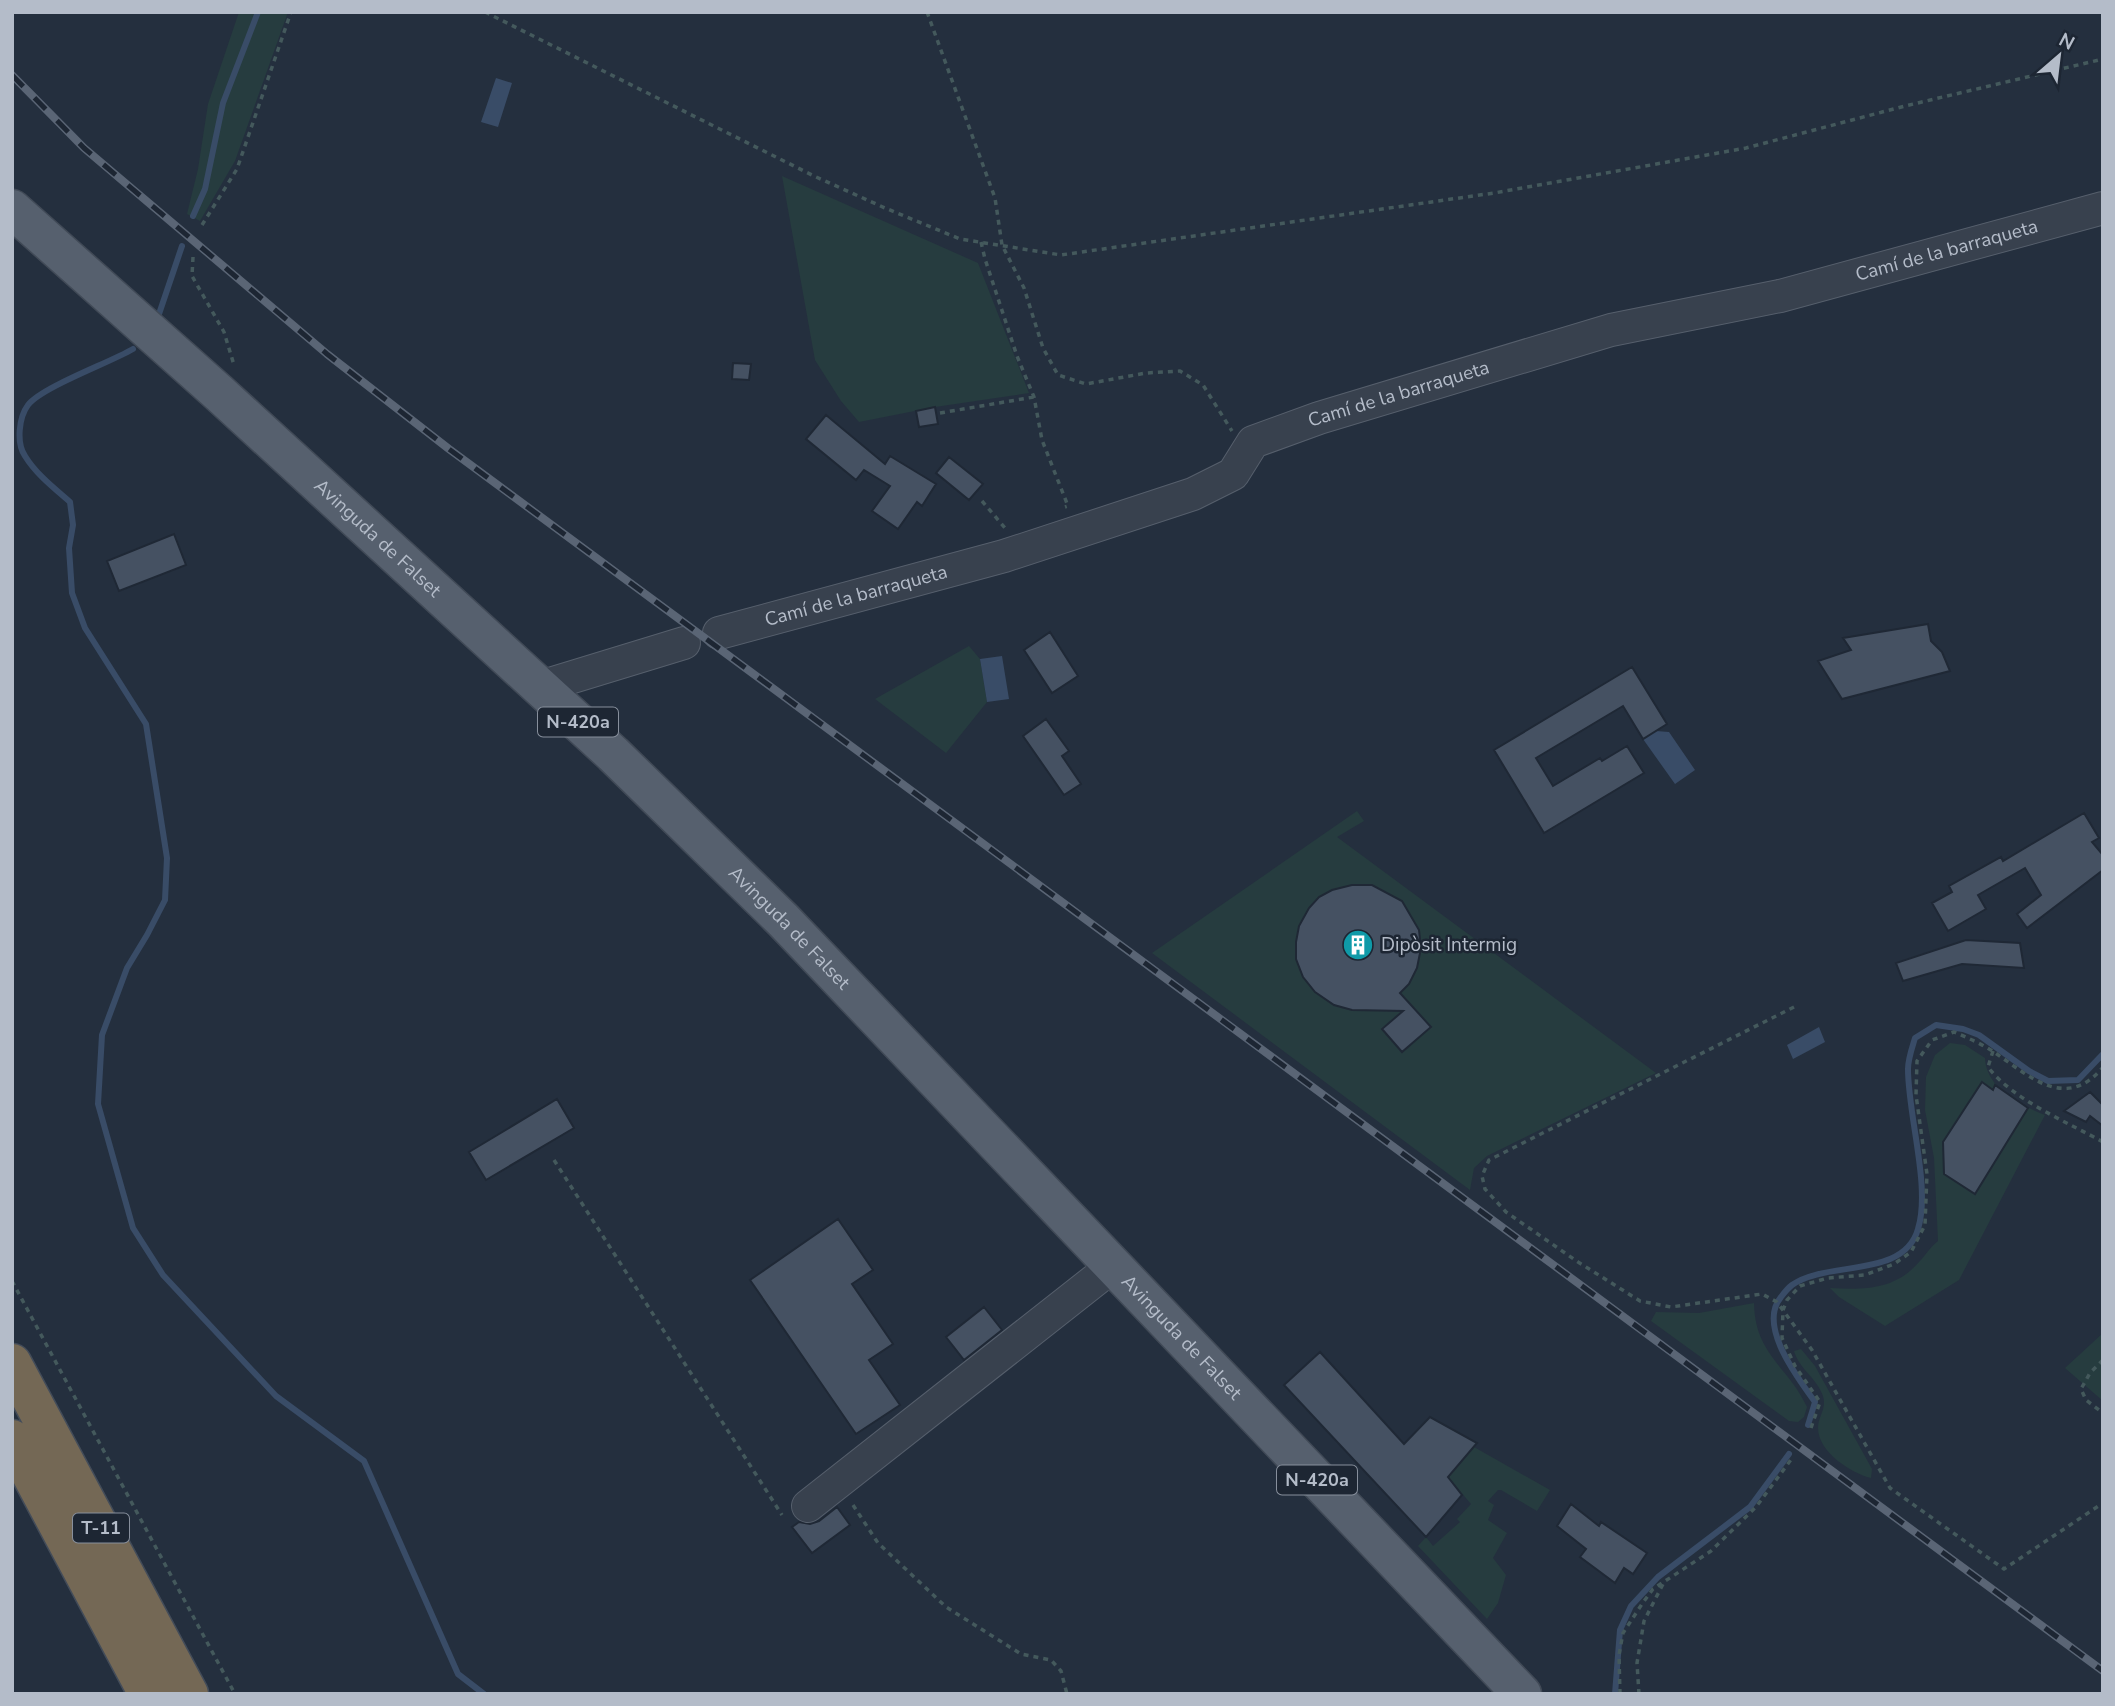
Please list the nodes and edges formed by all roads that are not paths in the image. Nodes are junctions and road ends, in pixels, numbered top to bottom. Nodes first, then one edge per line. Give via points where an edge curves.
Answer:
1 (2103, 208) edge
2 (12, 209) edge
3 (719, 633) dead end
4 (684, 643) dead end
5 (540, 687) junction
6 (1113, 1266) junction
7 (12, 1363) edge
8 (12, 1439) edge
9 (808, 1506) road end
10 (148, 1694) edge
11 (189, 1694) edge
12 (1522, 1694) edge

1 - 3 street, Camí de la barraqueta via 1780,296 1611,331 1319,418 1253,442 1233,474 1193,494 1004,556
2 - 5 main road, Avinguda de Falset / N-420a
4 - 5 street
5 - 6 main road, Avinguda de Falset / N-420a via 783,920
6 - 9 street
6 - 12 main road, Avinguda de Falset / N-420a
7 - 11 highway, T-11
8 - 10 highway, T-11

